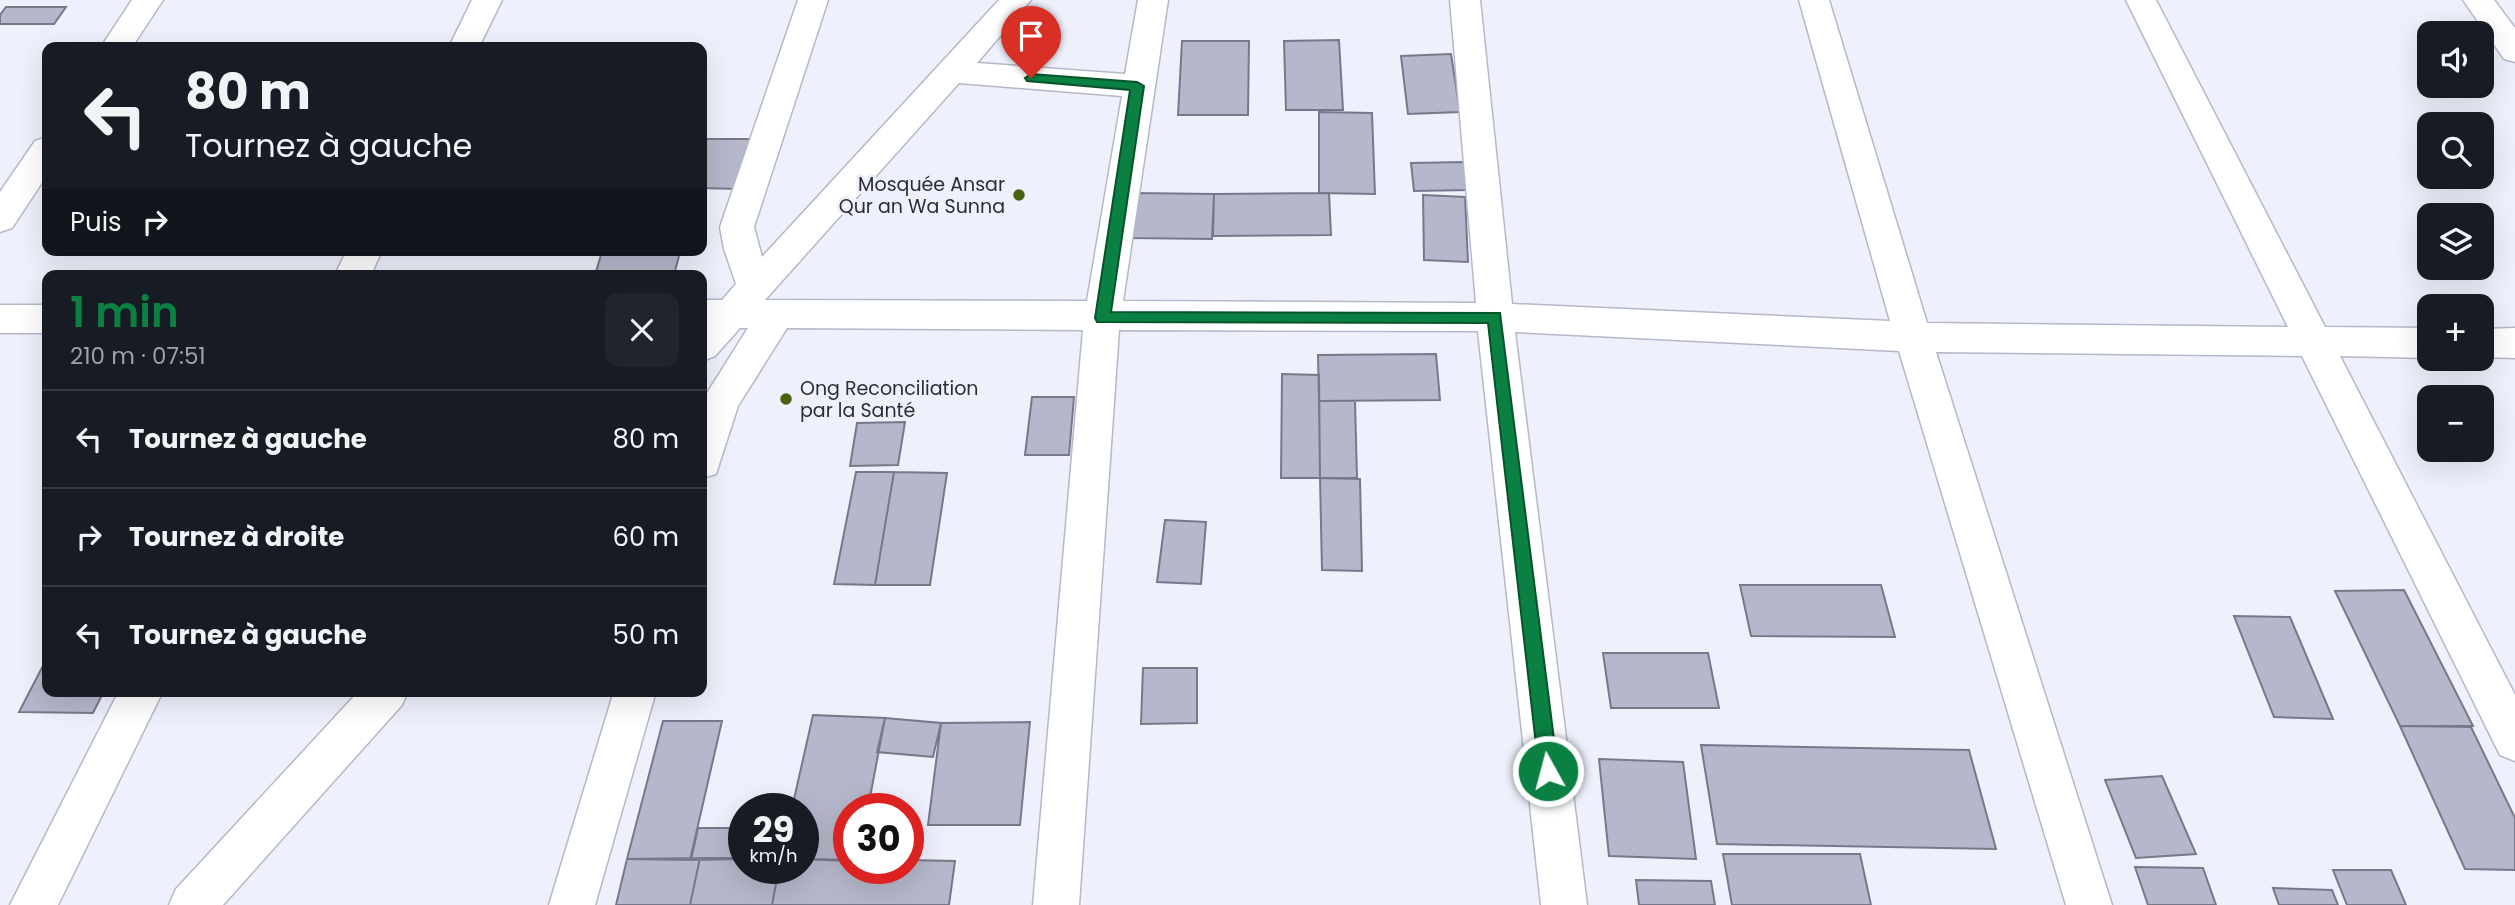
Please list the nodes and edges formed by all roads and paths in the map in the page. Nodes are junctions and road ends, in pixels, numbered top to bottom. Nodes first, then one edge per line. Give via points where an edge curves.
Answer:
1 (148, 0) edge
2 (486, 0) edge
3 (813, 0) edge
4 (1016, 0) edge
5 (1153, 0) edge
6 (1465, 0) edge
7 (1814, 0) edge
8 (2141, 0) edge
9 (2478, 0) edge
10 (119, 42) edge
11 (466, 42) edge
12 (2515, 51) edge
13 (952, 72) junction
14 (1137, 86) junction
15 (42, 156) edge
16 (0, 219) edge
17 (741, 307) edge
18 (1495, 317) junction
19 (1102, 318) junction
20 (42, 319) edge
21 (0, 320) edge
22 (1913, 337) junction
23 (707, 341) edge
24 (2313, 343) junction
25 (2417, 343) edge
26 (2494, 343) edge
27 (2515, 343) edge
28 (707, 445) edge
29 (139, 697) edge
30 (382, 697) edge
31 (633, 697) edge
32 (2515, 740) edge
33 (33, 905) edge
34 (192, 905) edge
35 (572, 905) edge
36 (1056, 905) edge
37 (1564, 905) edge
38 (2089, 905) edge

1 - 10 street
2 - 11 street
3 - 17 street via 737,227
4 - 13 street
5 - 14 street
6 - 18 street
7 - 22 street
8 - 24 street
9 - 12 street
13 - 14 street
13 - 17 street
14 - 19 street
15 - 16 street
17 - 19 street
17 - 23 street
17 - 28 street
18 - 19 street
18 - 22 street
18 - 37 street
19 - 36 street
20 - 21 street
22 - 24 street
22 - 38 street
24 - 25 street
24 - 32 street
26 - 27 street
29 - 33 street
30 - 34 street
31 - 35 street

